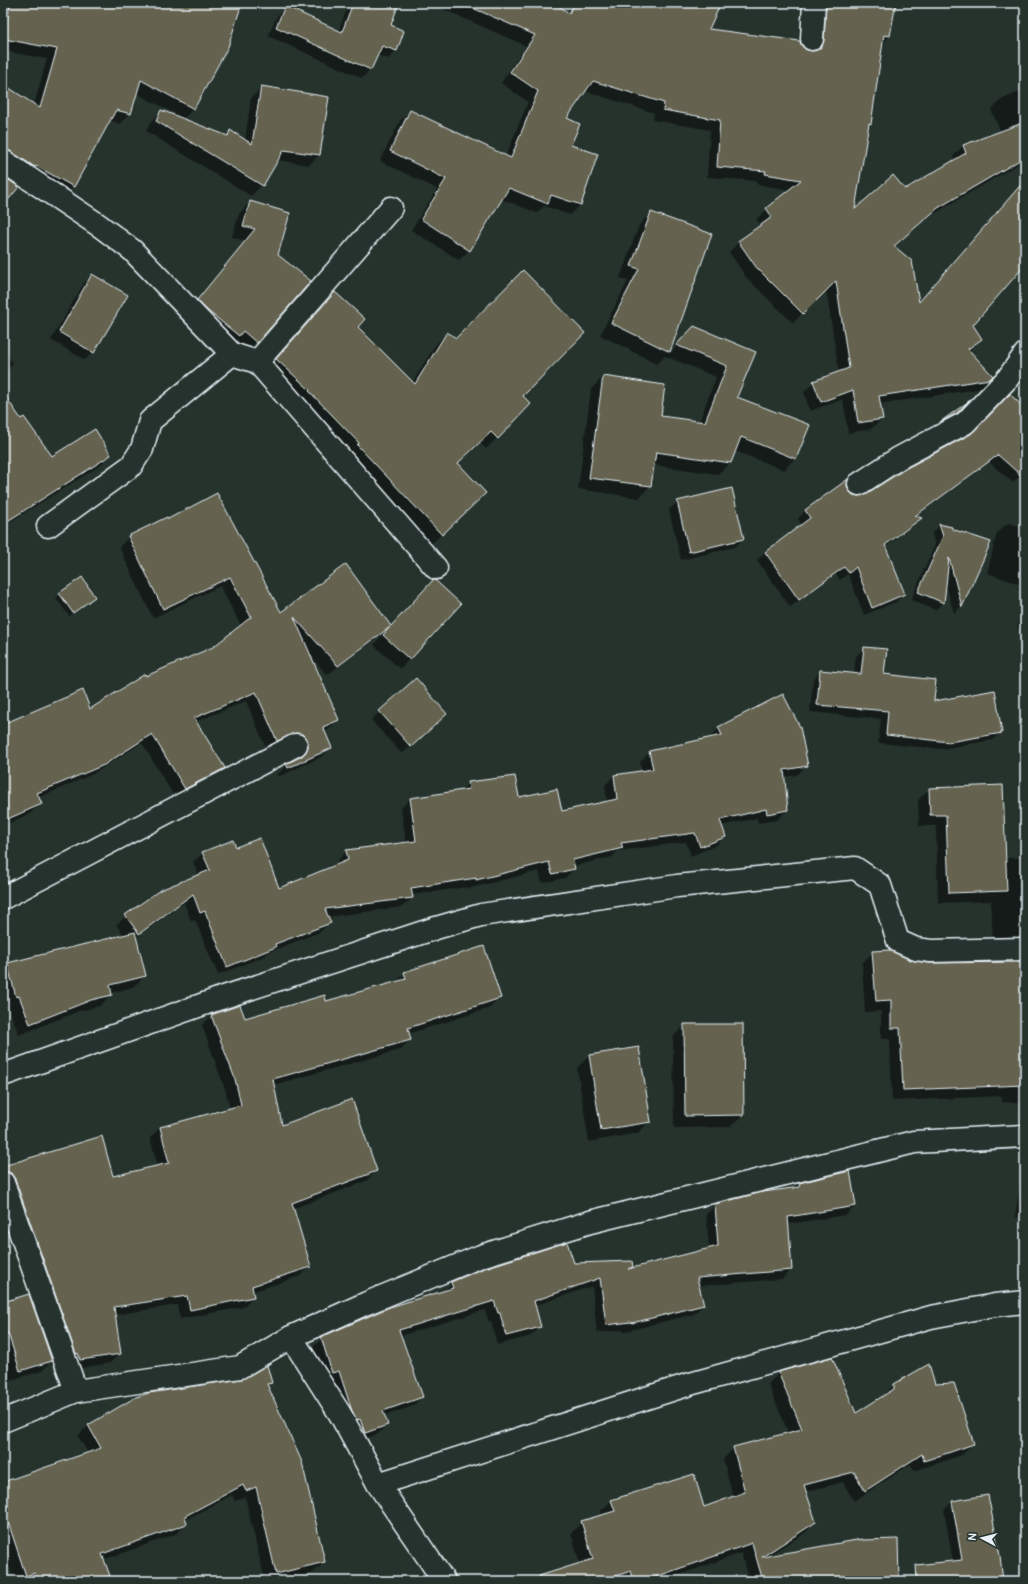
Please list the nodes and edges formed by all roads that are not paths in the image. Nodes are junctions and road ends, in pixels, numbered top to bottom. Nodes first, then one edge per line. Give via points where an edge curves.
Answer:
1 (814, 3) edge
2 (812, 39) dead end
3 (3, 161) edge
4 (391, 208) dead end
5 (232, 354) junction
6 (1025, 354) edge
7 (257, 362) junction
8 (859, 484) dead end
9 (48, 526) dead end
10 (436, 568) dead end
11 (296, 745) dead end
12 (3, 898) edge
13 (1025, 949) edge
14 (3, 1075) edge
15 (1025, 1136) edge
16 (3, 1183) edge
17 (1025, 1302) edge
18 (291, 1337) junction
19 (76, 1391) junction
20 (3, 1421) edge
21 (378, 1484) junction
22 (444, 1581) edge

1 - 2 street
3 - 5 street via 132,250
4 - 7 street
5 - 7 street
5 - 9 street via 150,421 142,449 131,466
6 - 8 street via 1008,378 965,423 900,458
7 - 10 street
11 - 12 street
13 - 14 street via 931,951 916,949 898,941 880,885 855,868 677,886 474,917 218,999
15 - 18 street via 914,1142 590,1222 481,1256
16 - 19 street
17 - 21 street via 931,1317 690,1384
18 - 19 street via 240,1367
18 - 21 street via 340,1414
19 - 20 street
21 - 22 street

